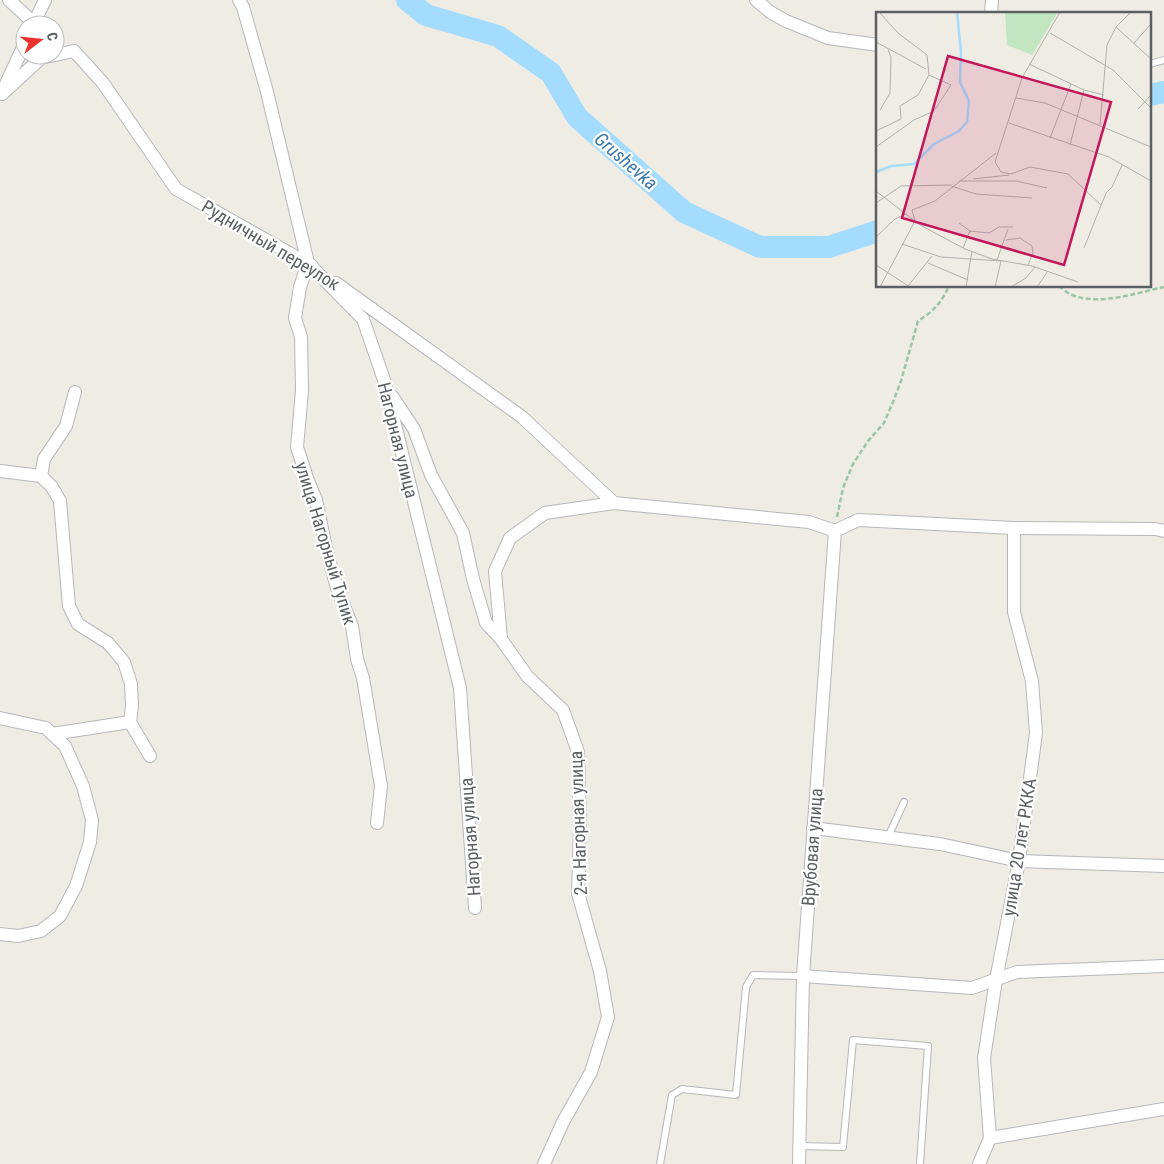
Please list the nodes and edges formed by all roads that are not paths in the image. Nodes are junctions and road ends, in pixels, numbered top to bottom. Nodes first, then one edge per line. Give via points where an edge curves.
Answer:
1 (9, 0) edge
2 (45, 0) edge
3 (239, 0) edge
4 (756, 0) edge
5 (25, 15) edge
6 (38, 15) edge
7 (876, 45) edge
8 (15, 65) edge
9 (1, 95) edge
10 (308, 263) junction
11 (384, 380) junction
12 (76, 392) dead end
13 (0, 471) edge
14 (41, 476) junction
15 (614, 503) junction
16 (1014, 528) junction
17 (834, 531) junction
18 (1164, 531) edge
19 (501, 639) junction
20 (0, 718) edge
21 (130, 722) junction
22 (52, 734) junction
23 (150, 756) dead end
24 (904, 802) dead end
25 (377, 823) dead end
26 (813, 828) junction
27 (888, 837) junction
28 (1019, 861) junction
29 (1164, 866) edge
30 (475, 908) dead end
31 (0, 934) edge
32 (1164, 966) edge
33 (803, 976) junction
34 (996, 980) junction
35 (1164, 1109) edge
36 (990, 1138) junction
37 (799, 1146) junction
38 (544, 1164) edge
39 (660, 1164) edge
40 (799, 1164) edge
41 (920, 1164) edge
42 (979, 1164) edge

1 - 5 street
2 - 6 street
3 - 10 street via 266,88
4 - 7 street via 786,21 828,38
8 - 9 street
9 - 10 street, Рудничный переулок via 41,58 74,51 103,83 176,189
10 - 11 street, Нагорная улица via 363,319
10 - 15 street, Рудничный переулок via 522,417
10 - 25 street, улица Нагорный Тупик via 295,318 301,337 302,391 297,447 316,500 337,588 352,626 380,786
11 - 19 street, 2-я Нагорная улица via 414,429 431,475 462,532 486,622
11 - 30 street, Нагорная улица via 460,688
12 - 14 street via 66,426 44,459
13 - 14 street
14 - 21 street via 60,500 69,606 78,624 108,643 124,662 131,684
15 - 17 street via 808,522
15 - 19 street via 545,513 510,538 495,571
16 - 17 street via 858,520
16 - 18 street
16 - 28 street, улица 20 лет РККА via 1014,612 1032,681 1036,733
17 - 26 street, Врубовая улица
19 - 38 street, 2-я Нагорная улица via 527,676 563,710 578,752 578,893 600,971 608,1017 591,1072
20 - 22 street via 46,728
21 - 22 street
21 - 23 street
22 - 31 street via 65,746 84,786 92,820 90,842 76,886 60,916 41,931 18,936
24 - 27 lane
26 - 27 street
26 - 33 street, Врубовая улица
27 - 28 street
28 - 29 street
28 - 34 street, улица 20 лет РККА
32 - 34 street via 1017,972
33 - 34 street via 972,988
33 - 37 street, Врубовая улица
33 - 39 lane via 754,975 746,987 736,1095 682,1089 672,1095
34 - 36 street, улица 20 лет РККА via 984,1058
35 - 36 street
36 - 42 street, улица 20 лет РККА
37 - 40 street, Врубовая улица
37 - 41 lane via 843,1147 853,1040 928,1046

